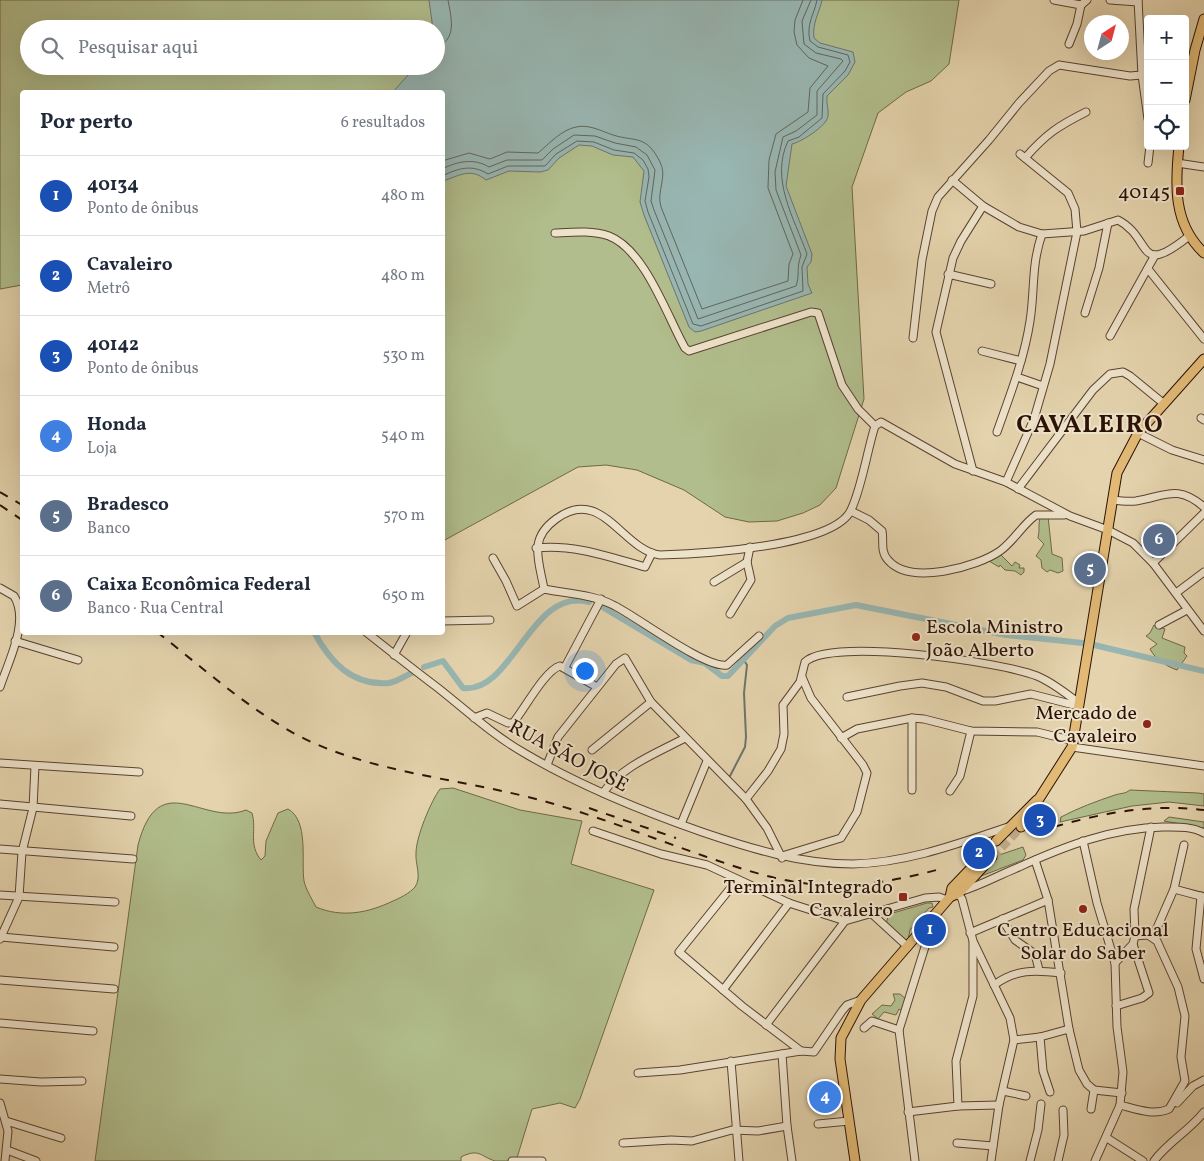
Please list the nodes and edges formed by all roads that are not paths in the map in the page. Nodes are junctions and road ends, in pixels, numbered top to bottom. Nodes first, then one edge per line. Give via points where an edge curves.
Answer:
1 (1054, 0) edge
2 (1087, 0) edge
3 (1110, 0) edge
4 (1138, 1) edge
5 (1081, 5) junction
6 (1204, 19) edge
7 (1070, 44) dead end
8 (1142, 75) junction
9 (1189, 80) edge
10 (1146, 105) edge
11 (1086, 112) dead end
12 (1150, 150) edge
13 (1179, 150) edge
14 (1148, 163) dead end
15 (1178, 163) junction
16 (1204, 167) edge
17 (952, 180) junction
18 (983, 206) junction
19 (1108, 223) junction
20 (555, 232) dead end
21 (1077, 232) junction
22 (1042, 234) junction
23 (1189, 236) junction
24 (1204, 252) edge
25 (1151, 253) junction
26 (1148, 269) junction
27 (948, 274) junction
28 (991, 284) dead end
29 (1085, 313) dead end
30 (1110, 336) dead end
31 (913, 338) dead end
32 (1204, 340) edge
33 (982, 351) dead end
34 (1204, 359) edge
35 (1021, 361) junction
36 (1017, 377) junction
37 (1043, 386) junction
38 (1163, 403) junction
39 (877, 424) junction
40 (997, 432) dead end
41 (1138, 433) junction
42 (1204, 460) edge
43 (973, 471) junction
44 (1006, 482) junction
45 (1018, 489) junction
46 (1112, 500) junction
47 (1204, 507) edge
48 (851, 511) junction
49 (1204, 512) edge
50 (1070, 516) junction
51 (1108, 530) junction
52 (750, 547) junction
53 (536, 548) junction
54 (652, 554) junction
55 (493, 558) dead end
56 (747, 562) junction
57 (1153, 562) junction
58 (1204, 572) edge
59 (714, 582) dead end
60 (0, 588) edge
61 (544, 589) junction
62 (1176, 593) junction
63 (601, 599) junction
64 (1187, 610) junction
65 (730, 614) dead end
66 (490, 620) dead end
67 (445, 621) edge
68 (1159, 625) dead end
69 (1204, 631) edge
70 (370, 635) edge
71 (405, 635) edge
72 (759, 636) dead end
73 (14, 642) junction
74 (394, 655) junction
75 (78, 660) dead end
76 (565, 667) junction
77 (802, 671) junction
78 (0, 687) edge
79 (597, 688) junction
80 (847, 697) dead end
81 (651, 702) junction
82 (1078, 704) junction
83 (474, 718) junction
84 (912, 718) junction
85 (971, 731) junction
86 (685, 738) junction
87 (841, 738) junction
88 (1073, 744) junction
89 (592, 750) dead end
90 (707, 761) junction
91 (0, 763) edge
92 (547, 765) junction
93 (35, 766) junction
94 (1204, 766) edge
95 (139, 772) dead end
96 (912, 790) dead end
97 (950, 791) dead end
98 (602, 793) junction
99 (746, 799) junction
100 (1037, 800) junction
101 (0, 804) edge
102 (33, 808) junction
103 (131, 816) dead end
104 (681, 824) junction
105 (1024, 824) joint
106 (1012, 825) junction
107 (1151, 827) junction
108 (593, 831) dead end
109 (1204, 833) edge
110 (996, 841) tunnel mouth
111 (1082, 841) junction
112 (1184, 845) dead end
113 (0, 849) edge
114 (22, 852) junction
115 (782, 857) junction
116 (992, 857) tunnel mouth
117 (133, 859) dead end
118 (1035, 860) junction
119 (976, 863) tunnel mouth
120 (737, 880) junction
121 (1174, 889) junction
122 (952, 894) junction
123 (0, 895) edge
124 (19, 896) junction
125 (1202, 896) edge
126 (1048, 900) junction
127 (115, 902) dead end
128 (789, 903) junction
129 (936, 913) junction
130 (872, 914) junction
131 (1002, 918) junction
132 (845, 921) junction
133 (970, 933) junction
134 (1135, 936) junction
135 (1153, 937) junction
136 (0, 938) edge
137 (973, 941) junction
138 (1133, 944) junction
139 (114, 947) dead end
140 (908, 947) junction
141 (1115, 963) junction
142 (1040, 970) junction
143 (1061, 973) junction
144 (0, 980) edge
145 (1204, 980) edge
146 (994, 985) junction
147 (114, 989) dead end
148 (723, 990) junction
149 (861, 1000) junction
150 (1116, 1006) junction
151 (0, 1023) edge
152 (766, 1025) junction
153 (864, 1028) dead end
154 (1069, 1029) junction
155 (898, 1030) junction
156 (94, 1031) dead end
157 (1040, 1037) junction
158 (1014, 1040) junction
159 (801, 1051) junction
160 (782, 1054) junction
161 (731, 1061) junction
162 (638, 1074) dead end
163 (0, 1079) edge
164 (1204, 1080) edge
165 (82, 1081) dead end
166 (1094, 1090) junction
167 (1003, 1091) junction
168 (1050, 1092) dead end
169 (1122, 1093) junction
170 (1026, 1096) dead end
171 (0, 1103) edge
172 (1041, 1104) dead end
173 (999, 1105) junction
174 (1120, 1105) junction
175 (958, 1106) junction
176 (1090, 1109) dead end
177 (1169, 1109) junction
178 (1063, 1110) dead end
179 (908, 1112) junction
180 (1204, 1112) edge
181 (6, 1121) junction
182 (849, 1121) junction
183 (818, 1124) dead end
184 (787, 1126) junction
185 (736, 1130) junction
186 (61, 1138) dead end
187 (1107, 1138) junction
188 (623, 1143) dead end
189 (956, 1143) dead end
190 (993, 1146) junction
191 (7, 1150) junction
192 (520, 1160) edge
193 (1059, 1160) edge
194 (5, 1161) edge
195 (36, 1161) edge
196 (512, 1161) edge
197 (542, 1161) edge
198 (739, 1161) edge
199 (792, 1161) edge
200 (855, 1161) edge
201 (915, 1161) edge
202 (991, 1161) edge
203 (1030, 1161) edge
204 (1095, 1161) edge
205 (1143, 1161) edge
206 (1154, 1161) edge

1 - 5 street
2 - 5 street
3 - 4 street
4 - 8 street
5 - 7 street
6 - 9 main road
8 - 10 street
8 - 17 street via 1130,76 1063,64 1055,66
11 - 21 street via 1058,126 1022,156 1068,193 1075,209
12 - 14 street
13 - 15 main road
15 - 16 street
15 - 23 main road via 1178,206
17 - 18 street
17 - 31 street via 938,197 932,211
18 - 22 street via 1019,227
18 - 27 street via 961,242
19 - 21 street
19 - 25 street via 1118,220 1124,224
19 - 29 street
20 - 39 street via 593,232 623,245 636,259 661,299 689,351 811,312 818,313 842,385 858,409
21 - 22 street
21 - 37 street
22 - 35 street via 1033,263 1030,320
23 - 24 main road
23 - 25 street via 1169,252
25 - 26 street
26 - 30 street
26 - 32 street
27 - 28 street
27 - 43 street via 937,339
33 - 35 street
34 - 38 main road
35 - 36 street
36 - 37 street
36 - 40 street
37 - 44 street via 1034,419
38 - 41 main road
38 - 45 street via 1130,376 1122,372 1110,374 1093,390
39 - 43 street via 889,425 945,459
39 - 48 street
41 - 42 street via 1172,450
41 - 46 main road via 1117,473
43 - 44 street
44 - 45 street
45 - 50 street
46 - 47 street via 1135,501 1179,492
46 - 51 main road
48 - 50 street via 882,531 888,560 896,567 914,572 950,570 981,562 1000,551 1036,515
48 - 52 street via 836,525 818,534
49 - 57 street
50 - 51 street
51 - 57 street via 1133,543
51 - 82 main road
52 - 54 street
52 - 56 street
53 - 54 street via 581,550 645,567
53 - 54 street via 544,529 560,516 578,510 591,511 609,519
53 - 61 street
55 - 61 street via 517,606
56 - 59 street
56 - 65 street via 751,580
57 - 62 street
58 - 62 street
60 - 73 street via 14,596 18,606 19,622
61 - 63 street
62 - 64 street
63 - 72 street via 718,665 727,665
63 - 76 street
64 - 68 street
64 - 69 street
66 - 67 street
70 - 74 street, RUA SÃO JOSE
71 - 74 street
73 - 75 street
73 - 78 street
74 - 83 street, RUA SÃO JOSE
76 - 79 street
76 - 83 street via 556,667 552,671 513,723 487,713
77 - 82 street via 808,659 831,653 936,656 1036,675
77 - 87 street via 811,698
77 - 99 street via 796,688 783,705 781,749
79 - 81 street via 623,657 630,663
79 - 92 street via 558,738
80 - 82 street via 922,683 946,687 983,700 1031,694
81 - 86 street
81 - 89 street
82 - 88 main road
83 - 92 street, RUA SÃO JOSE via 508,743
84 - 85 street
84 - 87 street via 857,729
84 - 96 street
85 - 88 street via 1037,732
85 - 97 street via 960,776
86 - 90 street
86 - 98 street via 626,770
87 - 115 street via 863,765 866,774 857,812 841,838
88 - 94 street
88 - 100 main road via 1064,764
90 - 99 street
90 - 104 street
91 - 93 street
92 - 98 street, RUA SÃO JOSE
93 - 95 street
93 - 102 street
98 - 104 street, RUA SÃO JOSE
99 - 115 street via 767,828
100 - 105 main road
100 - 106 main road
101 - 102 street
102 - 103 street
102 - 114 street
104 - 115 street, RUA SÃO JOSE
105 - 106 street, RUA SÃO JOSE
106 - 110 main road
106 - 115 street, RUA SÃO JOSE via 896,859 855,864
107 - 109 street via 1185,827
107 - 111 street via 1112,832
107 - 134 street via 1134,909
108 - 120 street via 661,854 698,861
111 - 118 street
111 - 141 street
112 - 121 street
113 - 114 street
114 - 117 street
114 - 124 street
116 - 122 main road
118 - 122 street
118 - 126 street
119 - 122 main road
120 - 128 street
120 - 148 street via 679,952
121 - 125 street
121 - 135 street
122 - 129 main road
122 - 130 street via 925,898
122 - 133 street
123 - 124 street
124 - 127 street
124 - 136 street
125 - 145 street via 1196,949
126 - 131 street
126 - 143 street
128 - 132 street
128 - 148 street
129 - 140 main road
129 - 155 street
130 - 132 street
130 - 140 street
131 - 133 street
131 - 142 street via 1012,937 1035,954
132 - 152 street
133 - 137 street
134 - 135 street
134 - 138 street
135 - 177 street via 1165,954 1185,1016 1181,1057 1185,1084
136 - 139 street
137 - 146 street
137 - 175 street via 973,996 956,1061
138 - 141 street
138 - 150 street via 1148,995
140 - 149 main road
141 - 150 street
142 - 143 street
142 - 146 street via 1014,973
143 - 154 street
144 - 147 street
146 - 158 street via 1010,1018
148 - 152 street
149 - 159 street via 842,1010 816,1050
149 - 182 main road via 845,1028 840,1048
150 - 169 street
151 - 156 street
152 - 159 street
153 - 155 street via 877,1021
154 - 157 street
154 - 166 street via 1079,1070
155 - 179 street
157 - 158 street
157 - 168 street via 1043,1071
158 - 167 street
159 - 160 street
160 - 161 street
160 - 184 street
161 - 162 street
161 - 185 street
163 - 165 street
164 - 177 street
166 - 169 street
166 - 176 street
167 - 170 street
167 - 173 street
169 - 174 street
171 - 181 street
172 - 203 street
173 - 175 street
173 - 190 street
174 - 177 street via 1148,1112
174 - 187 street
175 - 179 street
178 - 193 street
179 - 201 street
180 - 206 street
181 - 186 street
181 - 191 street
182 - 183 street
182 - 200 main road
184 - 185 street via 758,1131
184 - 199 street
185 - 188 street via 692,1141
185 - 198 street
187 - 204 street
187 - 205 street
189 - 190 street
190 - 202 street
191 - 194 street
191 - 195 street
192 - 196 street
192 - 197 street

